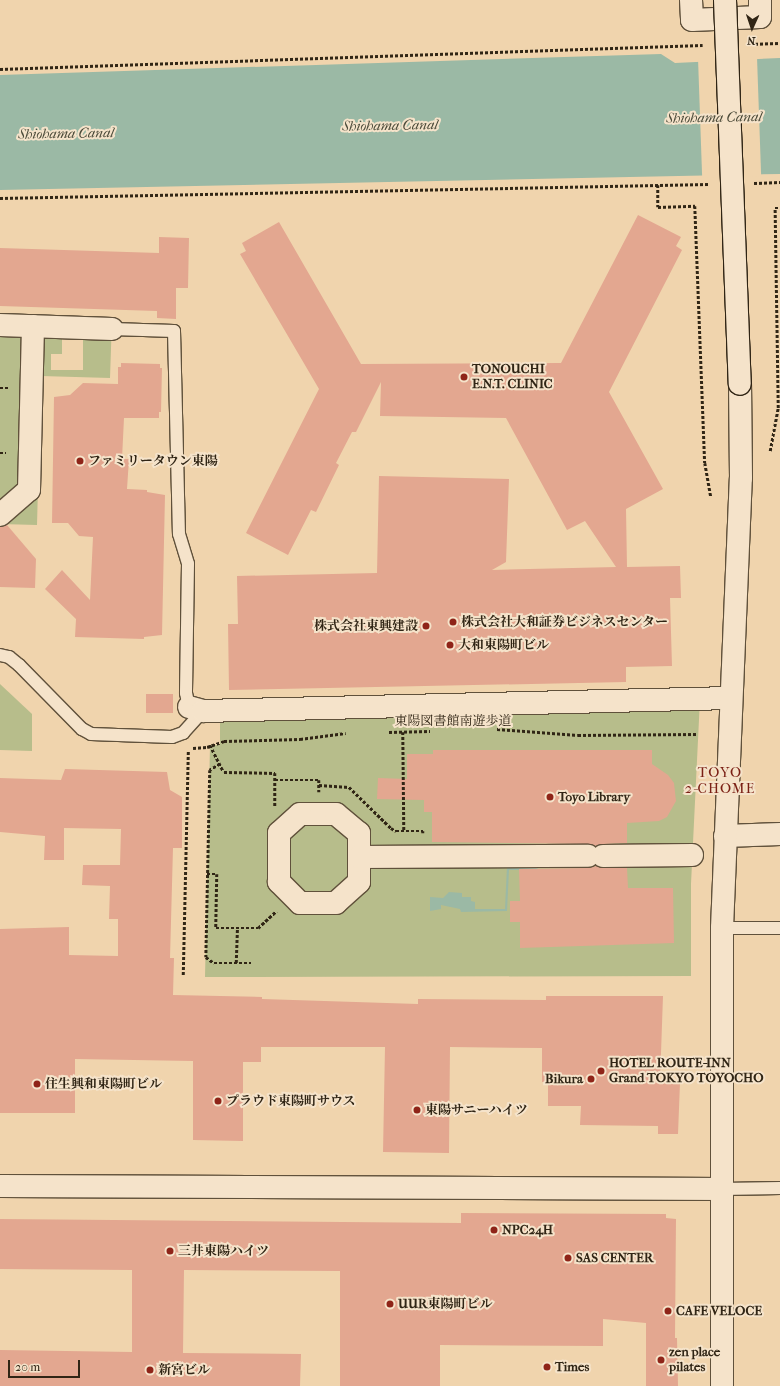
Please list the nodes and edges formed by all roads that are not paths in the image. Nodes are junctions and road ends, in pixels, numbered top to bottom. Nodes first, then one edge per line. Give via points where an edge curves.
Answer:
1 (691, 0) edge
2 (725, 0) edge
3 (760, 0) edge
4 (0, 326) edge
5 (33, 326) junction
6 (112, 329) joint
7 (0, 515) edge
8 (0, 655) edge
9 (731, 698) junction
10 (196, 709) junction
11 (780, 834) edge
12 (725, 836) junction
13 (692, 855) dead end
14 (359, 857) junction
15 (722, 928) junction
16 (780, 928) edge
17 (0, 1186) edge
18 (780, 1188) edge
19 (722, 1189) junction
20 (722, 1386) edge

1 - 3 street via 692,20 760,17
2 - 9 street, bridge via 740,384 741,478
4 - 5 street
5 - 6 street
5 - 7 street via 29,490
6 - 10 lane via 174,331 179,534 188,564 186,693
8 - 10 lane via 9,657 19,665 82,729 91,734 172,737 183,733
9 - 10 street
9 - 12 street
11 - 12 street
12 - 15 street
13 - 14 street
14 - 14 street via 359,833 336,814 300,814 286,818 279,834 279,882 287,899 300,903 336,903 359,882
15 - 16 lane
15 - 19 street
17 - 19 street
18 - 19 lane
19 - 20 street

